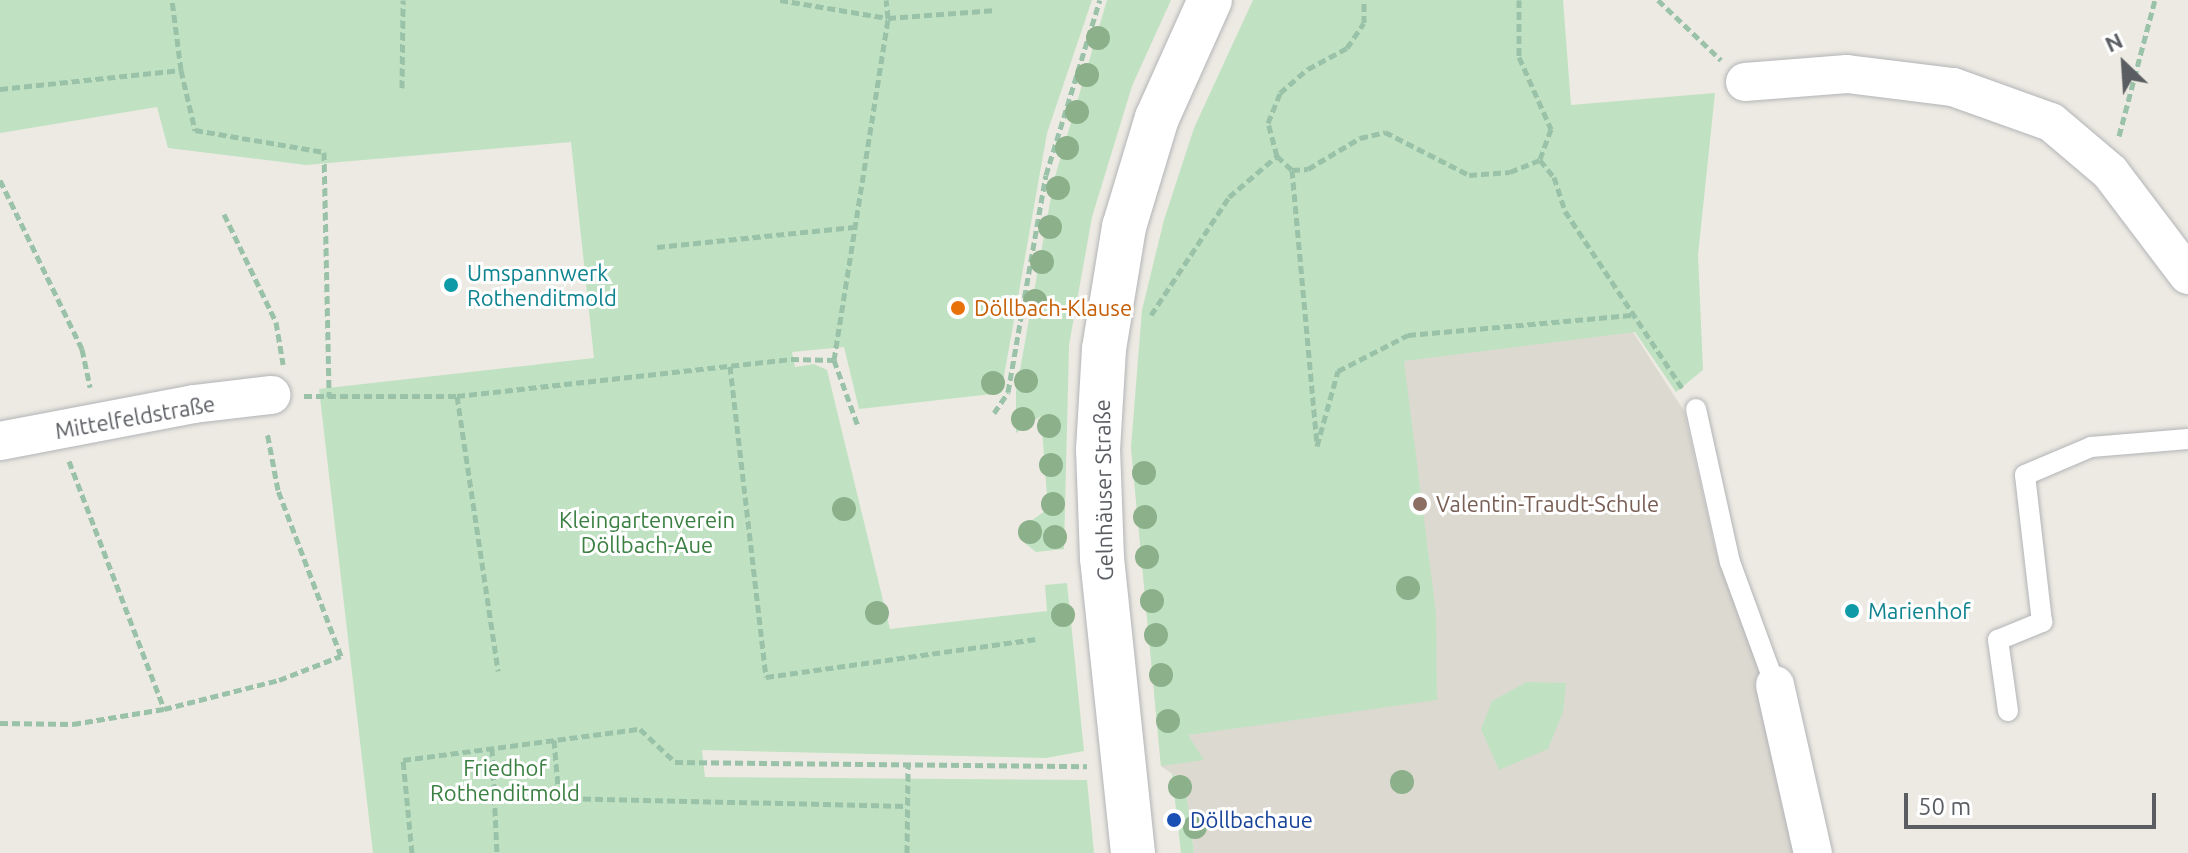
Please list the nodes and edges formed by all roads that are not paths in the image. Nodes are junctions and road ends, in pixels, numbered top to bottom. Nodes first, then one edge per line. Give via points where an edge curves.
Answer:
1 (1210, 0) edge
2 (1745, 82) road end
3 (2188, 275) edge
4 (271, 395) road end
5 (1696, 409) road end
6 (2188, 439) edge
7 (0, 441) edge
8 (1775, 685) joint
9 (2008, 711) dead end
10 (1133, 853) edge
11 (1813, 853) edge

1 - 10 main road, Gelnhäuser Straße via 1157,118 1124,227 1104,349 1098,450 1101,543
2 - 3 street via 1847,74 1953,87 2051,122 2110,172
4 - 7 street, Mittelfeldstraße
5 - 8 lane via 1730,562
6 - 9 lane via 2091,447 2025,475 2042,622 1998,640
8 - 11 street

